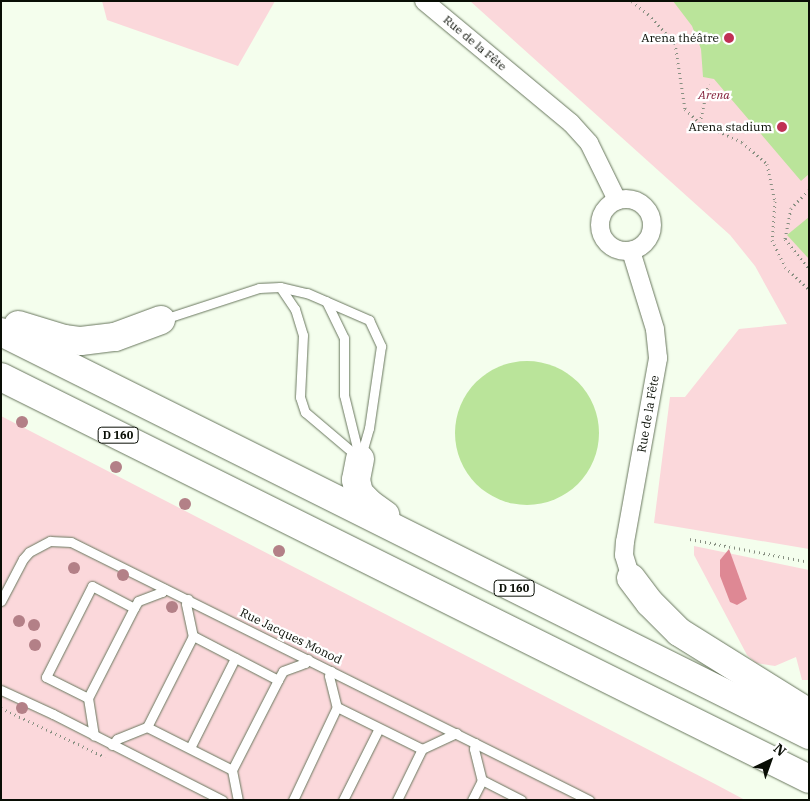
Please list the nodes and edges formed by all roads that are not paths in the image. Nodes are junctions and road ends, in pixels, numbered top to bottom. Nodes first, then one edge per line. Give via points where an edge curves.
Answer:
1 (424, 1) edge
2 (617, 200) junction
3 (631, 251) junction
4 (280, 287) junction
5 (326, 301) junction
6 (1, 317) edge
7 (161, 320) joint
8 (1, 332) edge
9 (1, 377) edge
10 (360, 459) junction
11 (440, 552) junction
12 (631, 578) joint
13 (164, 588) junction
14 (188, 599) junction
15 (1, 601) edge
16 (134, 608) junction
17 (193, 636) junction
18 (235, 658) junction
19 (308, 659) junction
20 (331, 671) junction
21 (278, 680) junction
22 (1, 690) edge
23 (88, 698) junction
24 (337, 707) junction
25 (809, 713) edge
26 (147, 727) junction
27 (379, 728) junction
28 (456, 733) junction
29 (809, 735) edge
30 (94, 736) junction
31 (475, 743) junction
32 (112, 745) junction
33 (190, 748) junction
34 (422, 749) junction
35 (232, 770) junction
36 (809, 779) edge
37 (482, 780) junction
38 (222, 800) edge
39 (238, 800) edge
40 (291, 800) edge
41 (344, 800) edge
42 (397, 800) edge
43 (472, 800) edge
44 (521, 800) edge
45 (589, 800) edge

1 - 2 street, Rue de la Fête via 571,123 589,143
2 - 3 street via 604,211 600,228 607,243 622,251
2 - 3 street via 635,200 648,210 652,218 653,227 646,243
3 - 12 street, Rue de la Fête via 655,329 658,358 624,556
4 - 5 lane
4 - 7 lane via 259,288
4 - 10 lane via 296,309 303,335 300,397 305,412
5 - 10 lane via 344,338 344,395
5 - 10 lane via 369,320 381,346 369,428
6 - 7 highway via 27,329 81,341 115,337
8 - 11 highway, D 160
9 - 36 highway, D 160
10 - 11 highway via 356,480 359,493
11 - 29 highway, D 160
12 - 25 highway via 679,632
13 - 14 lane, Rue Jacques Monod
13 - 15 lane, Rue Jacques Monod via 71,542 50,540 37,546 23,559
13 - 16 lane via 162,592 138,601
14 - 17 lane via 186,604
14 - 19 lane, Rue Jacques Monod
16 - 23 lane
16 - 23 lane via 92,586 46,677
17 - 18 lane
17 - 26 lane
18 - 21 lane
18 - 33 lane
19 - 20 lane, Rue Jacques Monod
19 - 21 lane via 283,671
20 - 24 lane via 329,676
20 - 28 lane, Rue Jacques Monod
21 - 35 lane
22 - 30 lane
23 - 30 lane
24 - 27 lane
24 - 40 lane
26 - 32 lane via 117,739
26 - 33 lane
27 - 34 lane
27 - 41 lane
28 - 31 lane, Rue Jacques Monod
28 - 34 lane
30 - 32 lane
31 - 37 lane
31 - 45 lane, Rue Jacques Monod
32 - 38 lane
33 - 35 lane
34 - 42 lane
35 - 39 lane
37 - 43 lane
37 - 44 lane

